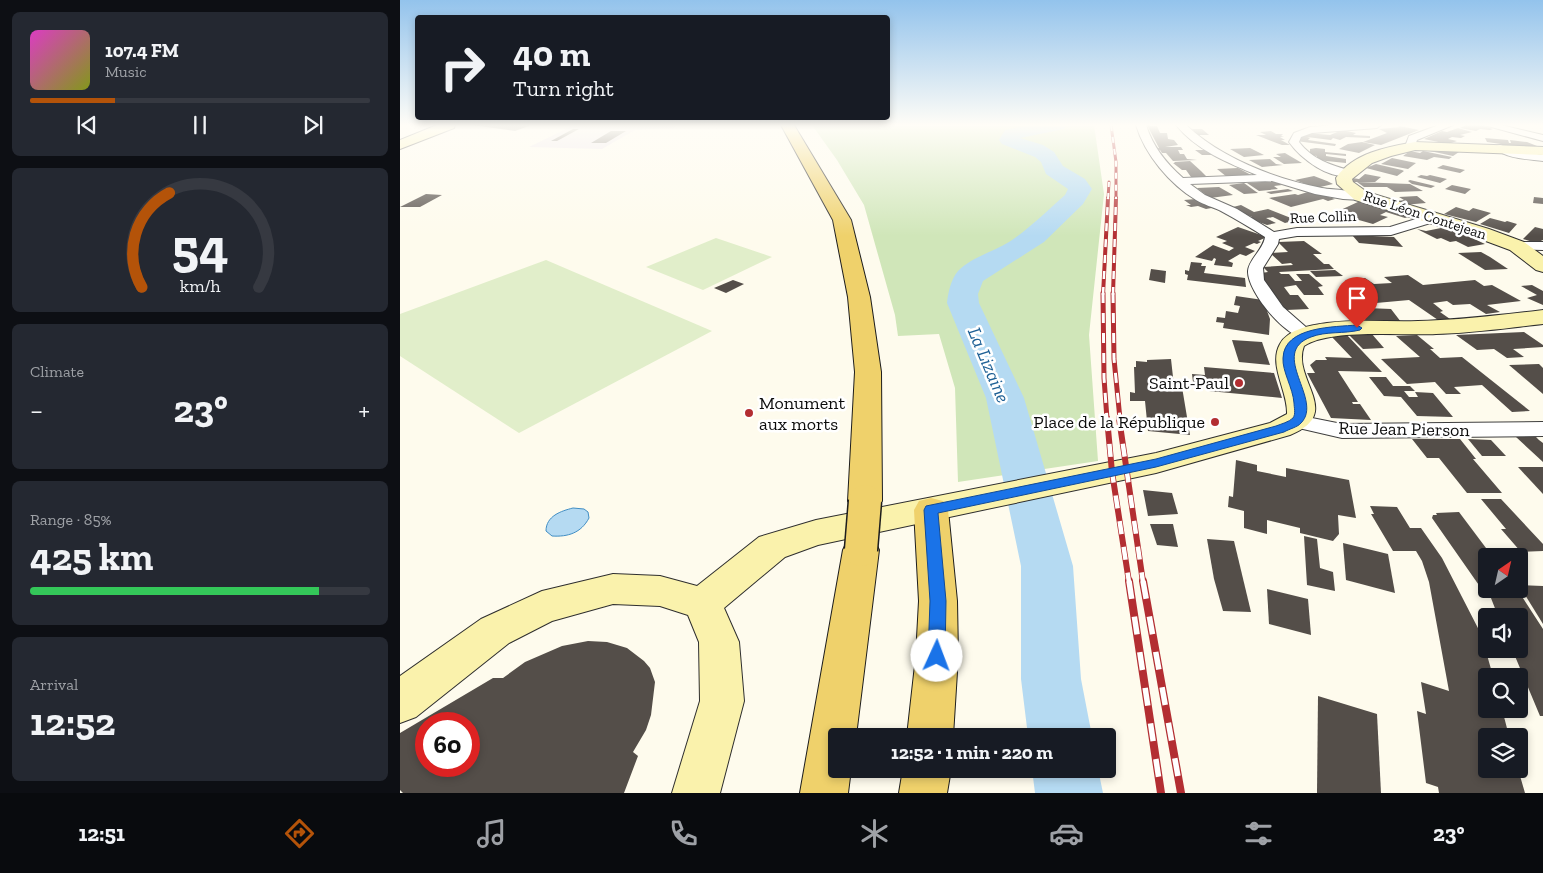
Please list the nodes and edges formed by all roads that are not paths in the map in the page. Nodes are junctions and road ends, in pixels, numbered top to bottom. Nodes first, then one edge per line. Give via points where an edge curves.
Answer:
1 (809, 162) edge
2 (1163, 162) edge
3 (1237, 162) edge
4 (1313, 162) edge
5 (1367, 162) edge
6 (1348, 172) junction
7 (1275, 178) junction
8 (1182, 181) junction
9 (1361, 196) junction
10 (1432, 218) junction
11 (1272, 236) junction
12 (1517, 246) junction
13 (1543, 246) edge
14 (1543, 266) edge
15 (1543, 317) edge
16 (1306, 335) junction
17 (1297, 421) junction
18 (1543, 429) edge
19 (944, 507) junction
20 (856, 526) junction
21 (703, 604) junction
22 (400, 702) edge
23 (931, 728) edge
24 (926, 778) edge
25 (696, 793) edge
26 (824, 793) edge
27 (923, 793) edge

1 - 20 main road via 842,220 859,297 868,372
2 - 8 street
3 - 7 street
4 - 6 street via 1327,169
5 - 6 street, Rue Léon Contejean
6 - 9 street, Rue Léon Contejean via 1345,184
7 - 8 street
7 - 9 street via 1331,194
8 - 11 street via 1203,199
9 - 10 street, Rue Léon Contejean
10 - 11 street, Rue Collin via 1392,231 1298,232
10 - 12 street, Rue Léon Contejean
11 - 16 street via 1256,268 1256,280 1277,311
12 - 13 street
12 - 14 street, Rue Léon Contejean
15 - 16 street via 1418,328 1326,330
16 - 17 street via 1292,344 1288,358 1300,398 1301,414
17 - 18 street, Rue Jean Pierson via 1342,431
17 - 19 street via 1280,429 1156,463
19 - 20 street
19 - 23 main road
20 - 21 street via 772,547
20 - 26 main road
21 - 22 street via 660,591 613,590 542,607 496,630
21 - 25 street via 719,642 722,701
24 - 27 main road

